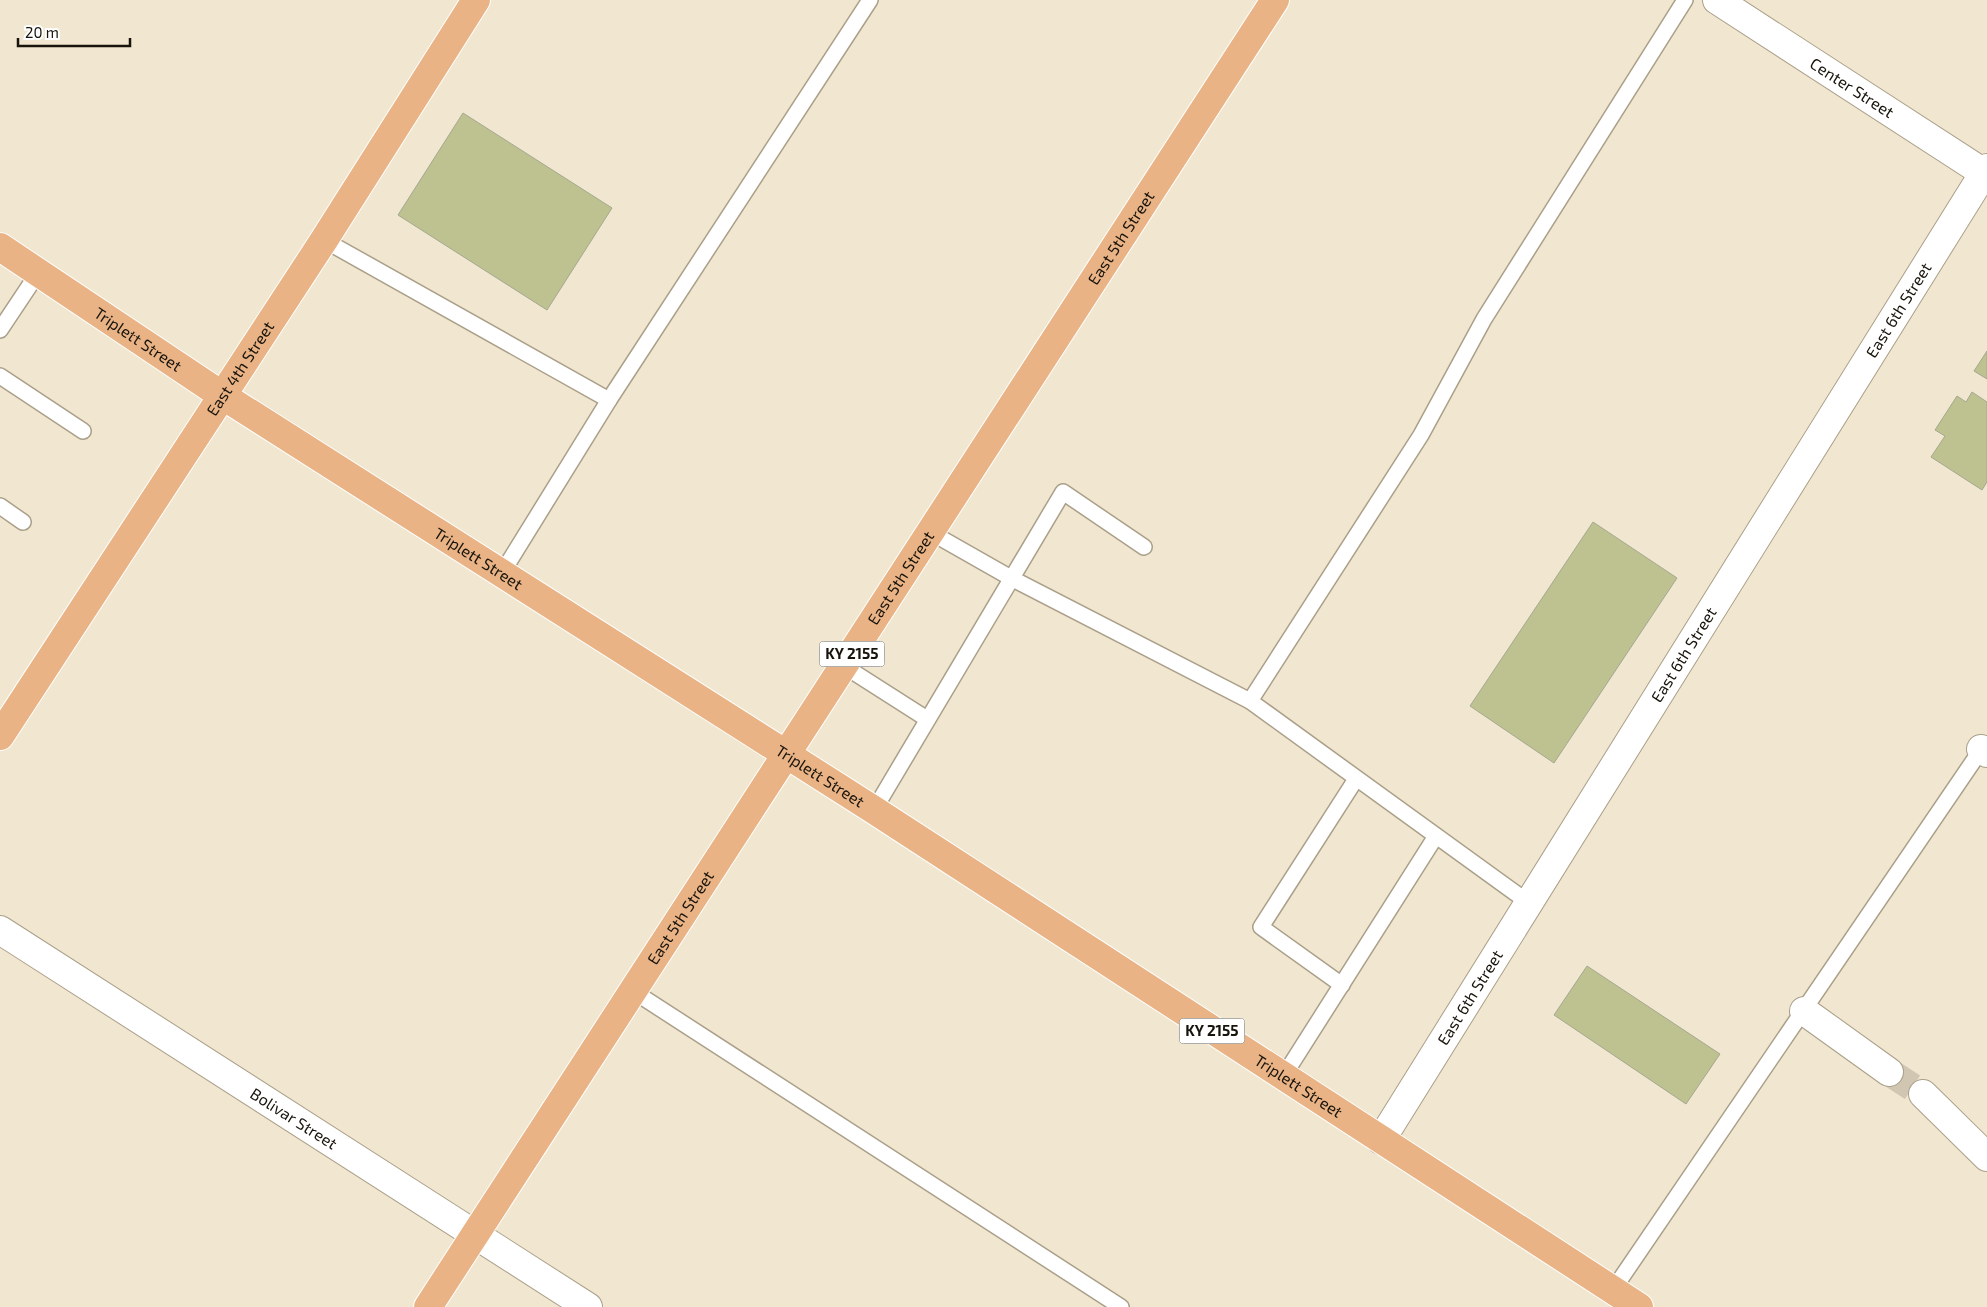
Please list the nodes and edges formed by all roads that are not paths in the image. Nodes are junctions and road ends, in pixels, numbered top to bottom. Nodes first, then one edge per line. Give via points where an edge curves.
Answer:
1 (476, 0) edge
2 (870, 0) edge
3 (1275, 0) edge
4 (1685, 0) edge
5 (1718, 0) edge
6 (1986, 172) edge
7 (324, 240) junction
8 (0, 247) edge
9 (38, 273) junction
10 (0, 330) edge
11 (0, 376) edge
12 (223, 396) junction
13 (609, 400) junction
14 (83, 431) dead end
15 (0, 506) edge
16 (23, 522) dead end
17 (930, 532) junction
18 (1144, 547) dead end
19 (502, 574) junction
20 (1011, 578) junction
21 (844, 666) junction
22 (1250, 701) junction
23 (927, 719) junction
24 (0, 736) edge
25 (1985, 747) edge
26 (786, 754) junction
27 (1356, 779) junction
28 (874, 810) junction
29 (1436, 836) junction
30 (1529, 903) junction
31 (0, 930) edge
32 (1342, 985) junction
33 (633, 991) junction
34 (1804, 1011) junction
35 (1889, 1072) tunnel mouth
36 (1283, 1077) junction
37 (1923, 1094) tunnel mouth
38 (1381, 1140) junction
39 (1987, 1157) edge
40 (475, 1234) junction
41 (1613, 1290) junction
42 (428, 1307) edge
43 (588, 1307) edge
44 (1121, 1307) edge
45 (1639, 1307) edge

1 - 7 main road, East 4th Street
2 - 13 lane
3 - 17 main road, East 5th Street / KY 2155
4 - 22 lane via 1484,319 1421,436
5 - 6 street, Center Street
6 - 30 street, East 6th Street
7 - 12 main road, East 4th Street
7 - 13 lane
8 - 9 main road, Triplett Street
9 - 10 lane
9 - 12 main road, Triplett Street
11 - 14 lane
12 - 19 main road, Triplett Street
12 - 24 main road, East 4th Street
13 - 19 lane
15 - 16 lane
17 - 20 lane
17 - 21 main road, East 5th Street / KY 2155
18 - 20 lane via 1063,492
19 - 26 main road, Triplett Street
20 - 22 lane
20 - 23 lane
21 - 23 lane
21 - 26 main road, East 5th Street / KY 2155
22 - 27 lane
23 - 28 lane
25 - 34 lane
26 - 28 main road, Triplett Street / KY 2155
26 - 33 main road, East 5th Street / KY 2155
27 - 29 lane
27 - 32 lane via 1261,927
28 - 36 main road, Triplett Street / KY 2155
29 - 30 lane
29 - 32 lane
30 - 38 street, East 6th Street
31 - 40 street, Bolivar Street
32 - 36 lane
33 - 40 main road, East 5th Street / KY 2155
33 - 44 lane
34 - 35 street
34 - 41 lane
36 - 38 main road, Triplett Street / KY 2155
37 - 39 street
38 - 41 main road, Triplett Street / KY 2155
40 - 42 main road, East 5th Street / KY 2155
40 - 43 street, Bolivar Street
41 - 45 main road, Triplett Street / KY 2155

